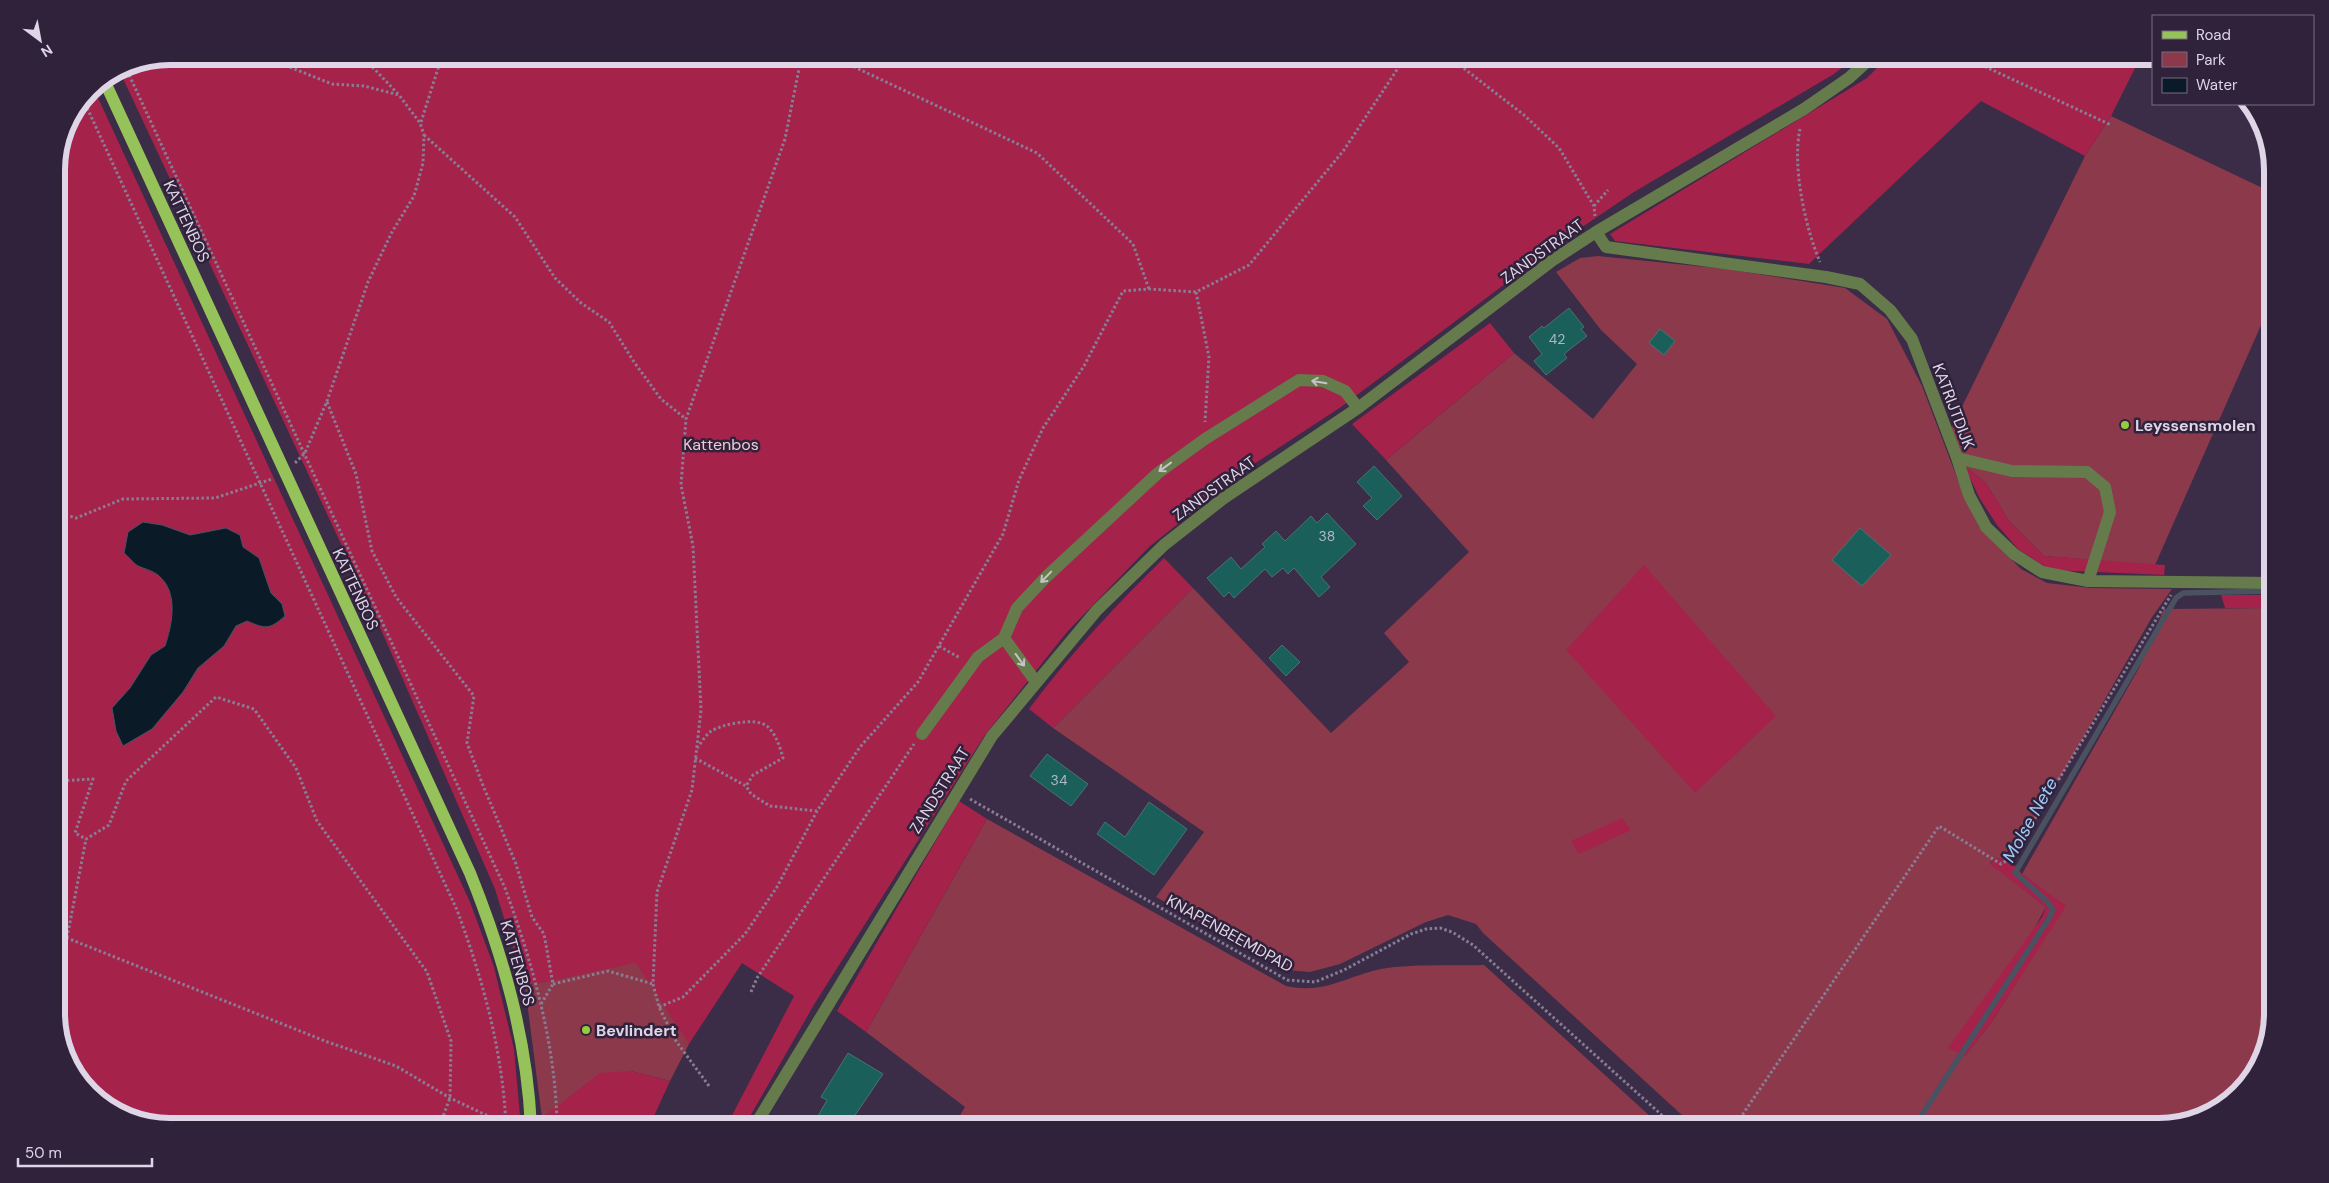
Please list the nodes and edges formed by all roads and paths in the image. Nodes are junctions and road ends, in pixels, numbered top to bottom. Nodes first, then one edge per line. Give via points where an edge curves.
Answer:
1 (284, 65) edge
2 (371, 65) edge
3 (439, 65) edge
4 (798, 65) edge
5 (850, 65) edge
6 (1400, 65) edge
7 (1459, 65) edge
8 (1863, 65) edge
9 (1981, 65) edge
10 (130, 74) edge
11 (107, 86) edge
12 (399, 95) junction
13 (87, 107) edge
14 (1804, 109) junction
15 (420, 123) junction
16 (2111, 125) dead end
17 (424, 135) junction
18 (1608, 190) dead end
19 (1594, 206) junction
20 (1596, 232) junction
21 (1826, 277) junction
22 (1149, 289) junction
23 (1196, 292) junction
24 (327, 401) junction
25 (1358, 408) junction
26 (686, 419) junction
27 (1205, 439) junction
28 (305, 453) junction
29 (1957, 458) junction
30 (285, 473) junction
31 (260, 483) junction
32 (65, 515) edge
33 (2088, 581) junction
34 (2179, 583) junction
35 (2264, 583) edge
36 (1004, 638) junction
37 (939, 646) junction
38 (972, 666) junction
39 (1036, 682) junction
40 (922, 734) joint
41 (696, 748) junction
42 (695, 758) junction
43 (65, 781) edge
44 (746, 786) junction
45 (957, 791) junction
46 (816, 811) junction
47 (86, 839) junction
48 (66, 938) joint
49 (553, 984) junction
50 (654, 984) junction
51 (751, 992) dead end
52 (541, 1004) junction
53 (659, 1007) junction
54 (709, 1086) dead end
55 (450, 1098) junction
56 (442, 1118) edge
57 (490, 1118) edge
58 (505, 1118) edge
59 (531, 1118) edge
60 (556, 1118) edge
61 (759, 1118) edge
62 (1666, 1118) edge
63 (1740, 1118) edge

1 - 12 path via 332,84 364,86
2 - 12 path
3 - 15 path
4 - 26 path via 785,139
5 - 22 path via 1037,153 1134,244
6 - 23 path via 1344,150 1249,265
7 - 19 path via 1559,148
8 - 14 street, ZANDSTRAAT
9 - 16 path
10 - 28 path
11 - 30 main road, KATTENBOS
12 - 15 path
13 - 31 path
14 - 20 street, ZANDSTRAAT
14 - 21 path via 1797,145 1805,216 1812,245
15 - 17 path
17 - 24 path via 423,163 414,196 368,282
17 - 26 path via 515,216 555,278 581,304 609,322 661,399
18 - 19 path
19 - 20 path
20 - 21 street, KATRIJTDIJK via 1606,247
20 - 25 street, ZANDSTRAAT via 1553,260
21 - 29 street, KATRIJTDIJK via 1860,284 1890,310 1912,339
22 - 23 path
22 - 37 path via 1123,291 1084,366 1043,428 1020,480 1003,534
23 - 27 path via 1209,357
24 - 28 path
24 - 49 path via 356,474 372,551 396,597 474,696 467,743 516,864 532,917 544,934
25 -> 27 street via 1345,391 1323,381 1299,380
25 - 39 street, ZANDSTRAAT via 1224,498 1164,545 1097,610
26 - 41 path via 681,485 693,546 698,618 701,710
27 -> 36 street via 1158,473 1046,577 1017,608
28 - 30 path
28 - 52 path via 505,888 522,934
29 - 33 street, KATRIJTDIJK via 1969,496 1986,527 2014,554 2042,572
29 - 33 street via 2012,471 2087,472 2105,487 2110,512
30 - 31 path
30 - 59 main road, KATTENBOS via 489,921 516,1014 525,1058
31 - 32 path via 215,498 123,499 76,518
31 - 58 path via 457,910 472,949 494,1035
33 - 34 street, KATRIJTDIJK
34 - 35 street, KATRIJTDIJK
34 - 63 path via 2011,858 2001,864 1939,826
36 - 38 street via 978,657
36 -> 39 street
37 - 38 path
37 - 46 path via 918,682 860,746
38 - 40 street
39 - 45 street, ZANDSTRAAT via 992,736
40 - 51 path via 757,978
41 - 42 path
41 - 44 path via 710,732 728,725 752,721 766,726 778,741 783,758 753,775
42 - 44 path
42 - 50 path via 692,790 658,892
43 - 47 path via 93,779 75,833
44 - 46 path via 751,794 770,806
45 - 61 street, ZANDSTRAAT
45 - 62 path, KNAPENBEEMDPAD via 1287,980 1315,982 1411,934 1440,928 1452,932 1473,945
46 - 53 path via 777,887 745,934 683,997
47 - 48 path
47 - 55 path via 109,825 126,781 216,697 254,710 296,768 317,821 427,972 451,1041
48 - 55 path via 396,1066
49 - 50 path via 608,970
49 - 52 path
50 - 53 path
52 - 60 path via 554,1076
53 - 54 path via 676,1041
55 - 56 path
55 - 57 path

